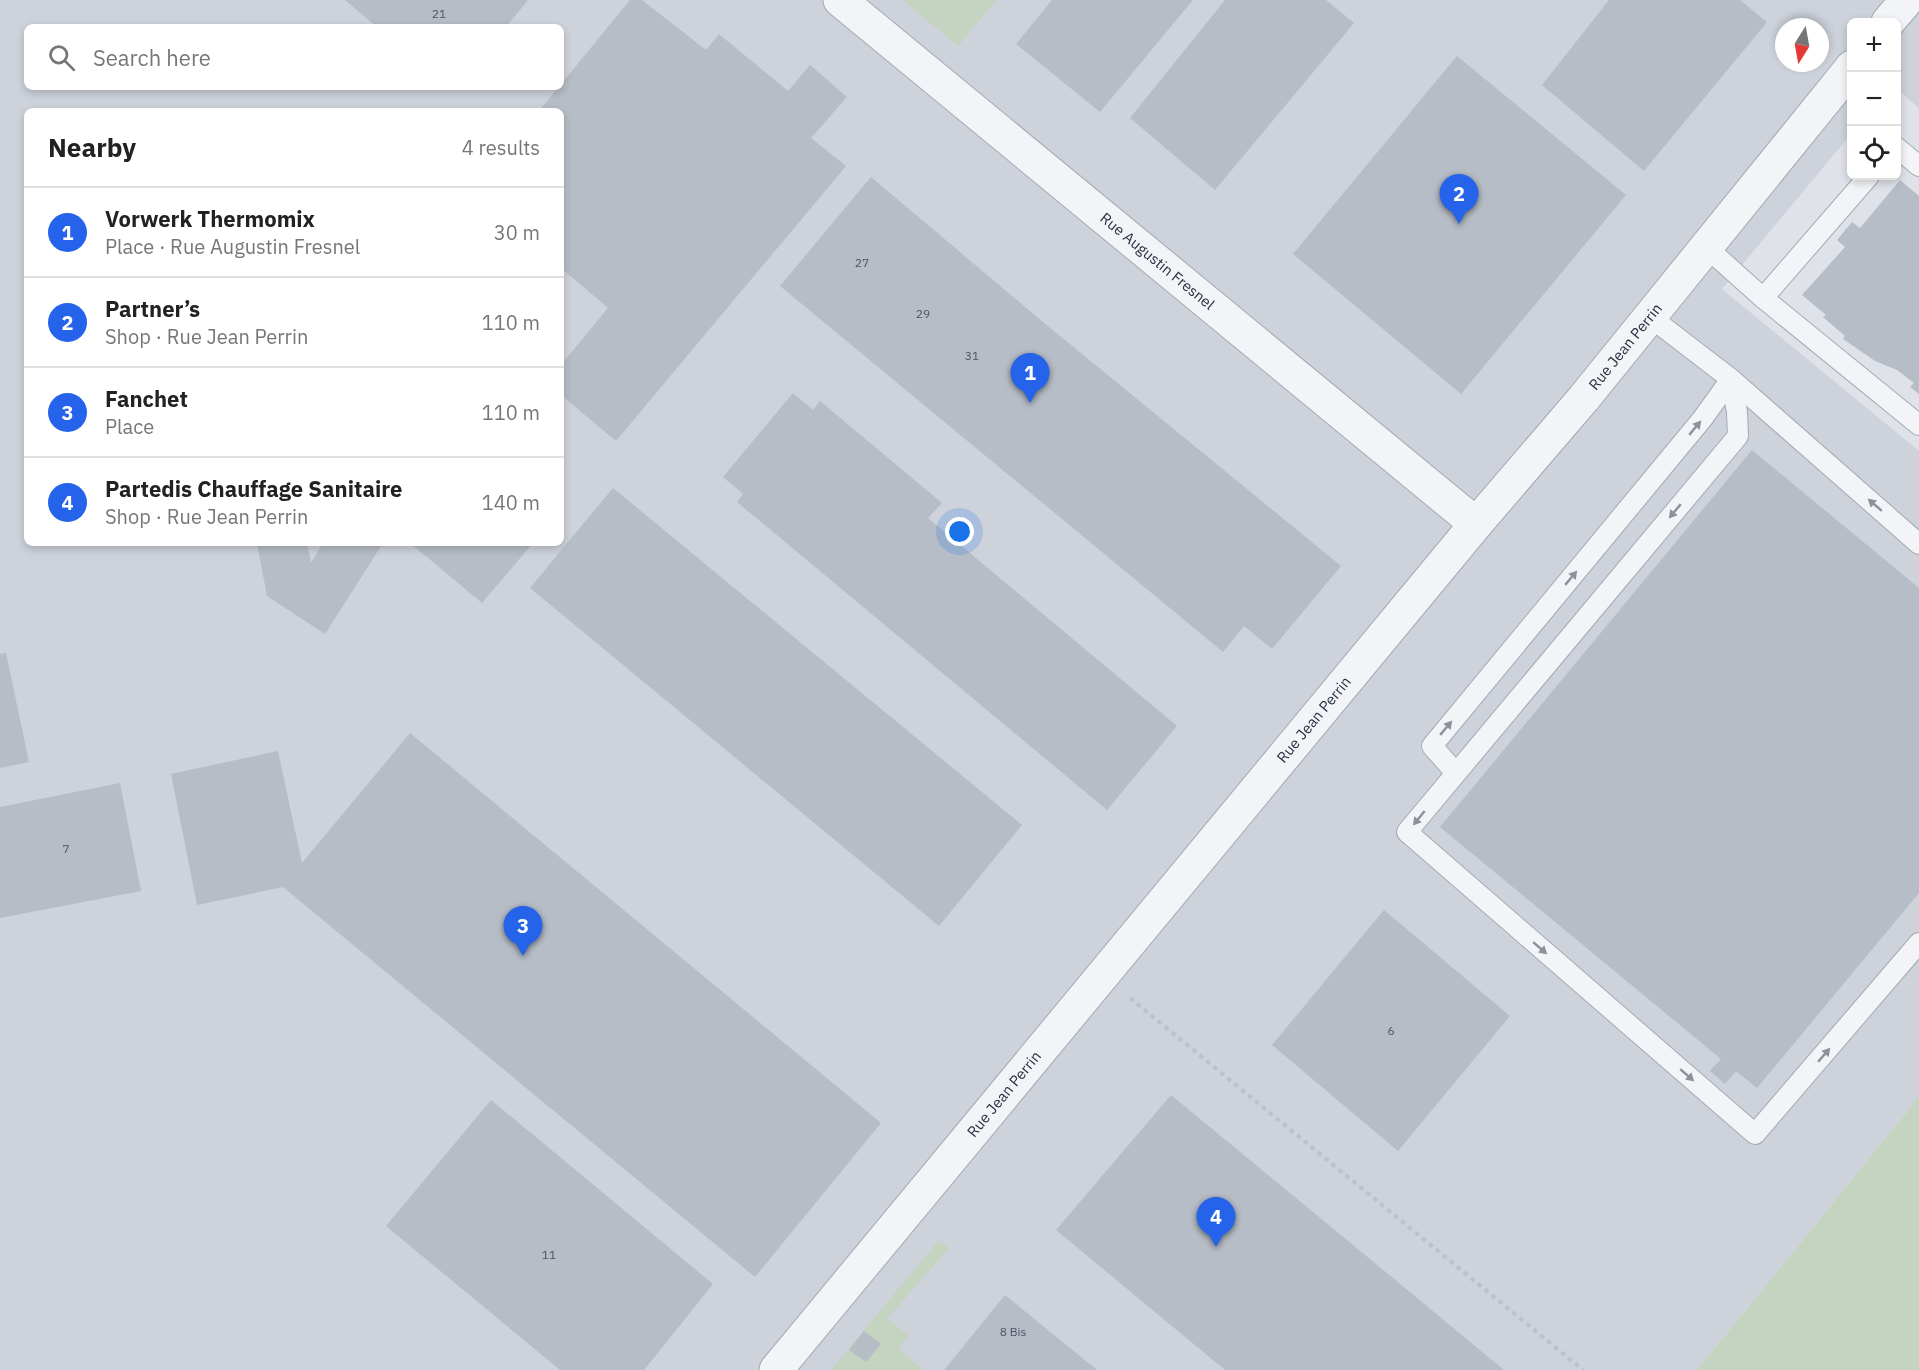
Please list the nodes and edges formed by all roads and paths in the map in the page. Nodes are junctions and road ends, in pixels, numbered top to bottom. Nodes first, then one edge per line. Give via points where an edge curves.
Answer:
1 (840, 0) edge
2 (1906, 0) edge
3 (1891, 18) edge
4 (1847, 84) edge
5 (1901, 151) edge
6 (1919, 166) edge
7 (1866, 180) edge
8 (1705, 246) junction
9 (1763, 298) junction
10 (1649, 316) junction
11 (1731, 379) junction
12 (1919, 425) edge
13 (1476, 524) junction
14 (1919, 544) edge
15 (1455, 772) junction
16 (1919, 943) edge
17 (1104, 976) junction
18 (776, 1370) edge
19 (1583, 1370) edge

1 - 13 street, Rue Augustin Fresnel
2 - 3 street
4 - 8 street, Rue Jean Perrin
5 - 6 lane
7 - 9 lane
8 - 9 lane
8 - 10 street, Rue Jean Perrin
9 - 12 lane
10 - 11 lane
10 - 13 street, Rue Jean Perrin
14 -> 11 lane
11 -> 15 lane via 1738,436
15 -> 11 lane via 1432,746
13 - 17 street, Rue Jean Perrin
15 -> 16 lane via 1407,832 1755,1134
17 - 18 street, Rue Jean Perrin
17 - 19 path

